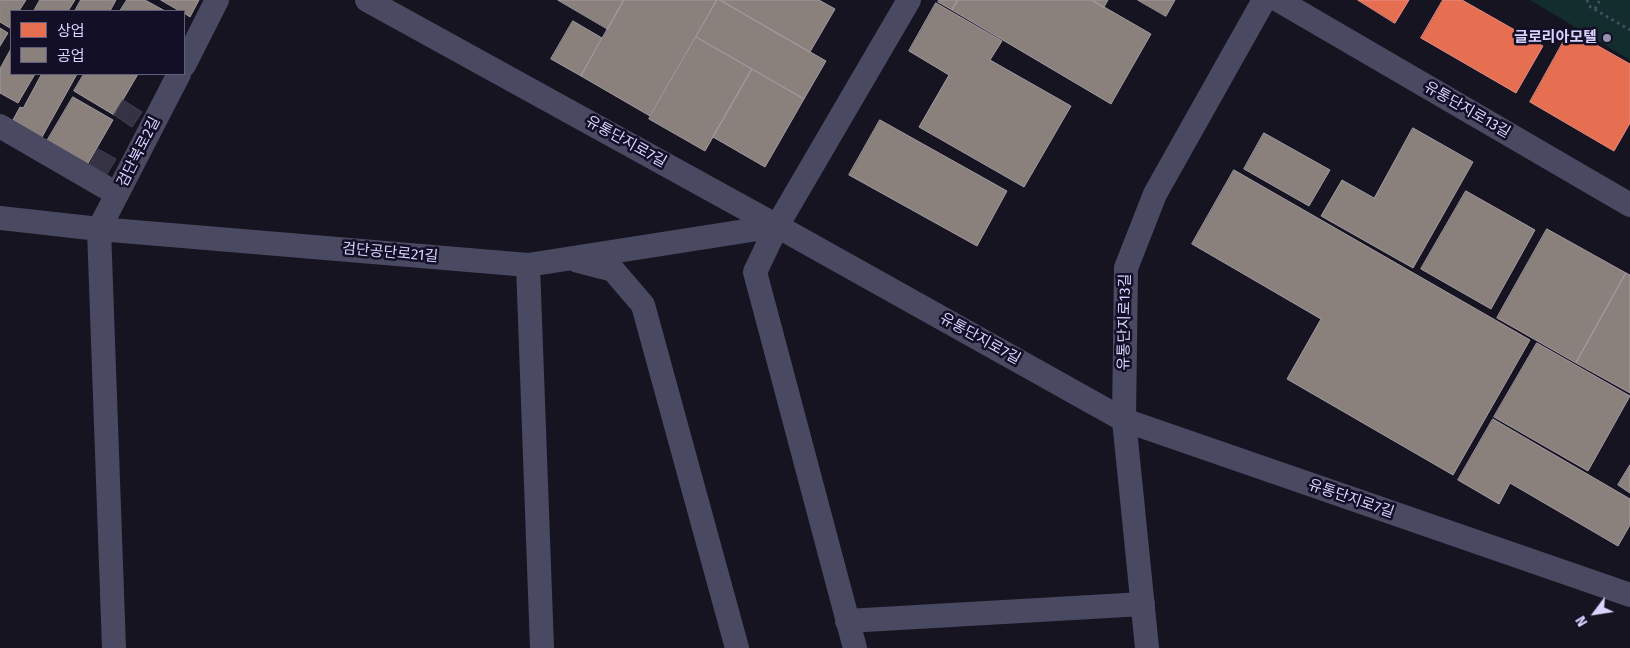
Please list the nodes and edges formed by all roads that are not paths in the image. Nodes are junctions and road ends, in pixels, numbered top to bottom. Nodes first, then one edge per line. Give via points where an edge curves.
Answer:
1 (217, 0) edge
2 (367, 0) edge
3 (909, 0) edge
4 (1264, 0) edge
5 (1278, 0) edge
6 (185, 63) edge
7 (178, 75) edge
8 (0, 126) edge
9 (117, 194) junction
10 (1630, 204) edge
11 (0, 218) edge
12 (777, 226) junction
13 (99, 229) junction
14 (568, 258) junction
15 (528, 265) junction
16 (1124, 420) junction
17 (1630, 595) edge
18 (1143, 604) junction
19 (848, 621) junction
20 (114, 648) edge
21 (542, 648) edge
22 (737, 648) edge
23 (855, 648) edge
24 (1147, 648) edge

1 - 6 street
2 - 12 street, 유통단지로7길
3 - 12 street
4 - 16 street, 유통단지로13길 via 1154,194 1126,268
5 - 10 street, 유통단지로13길
7 - 9 street, 검단북로2길
8 - 9 street
9 - 13 street, 검단북로2길
11 - 13 street, 검단공단로21길
12 - 14 street, 검단공단로21길
12 - 16 street, 유통단지로7길
12 - 19 street via 754,272
13 - 15 street, 검단공단로21길
13 - 20 street
14 - 15 street, 검단공단로21길
14 - 22 street via 613,270 642,305
15 - 21 street
16 - 17 street, 유통단지로7길
16 - 18 street, 유통단지로13길
18 - 19 street
18 - 24 street, 유통단지로13길
19 - 23 street

